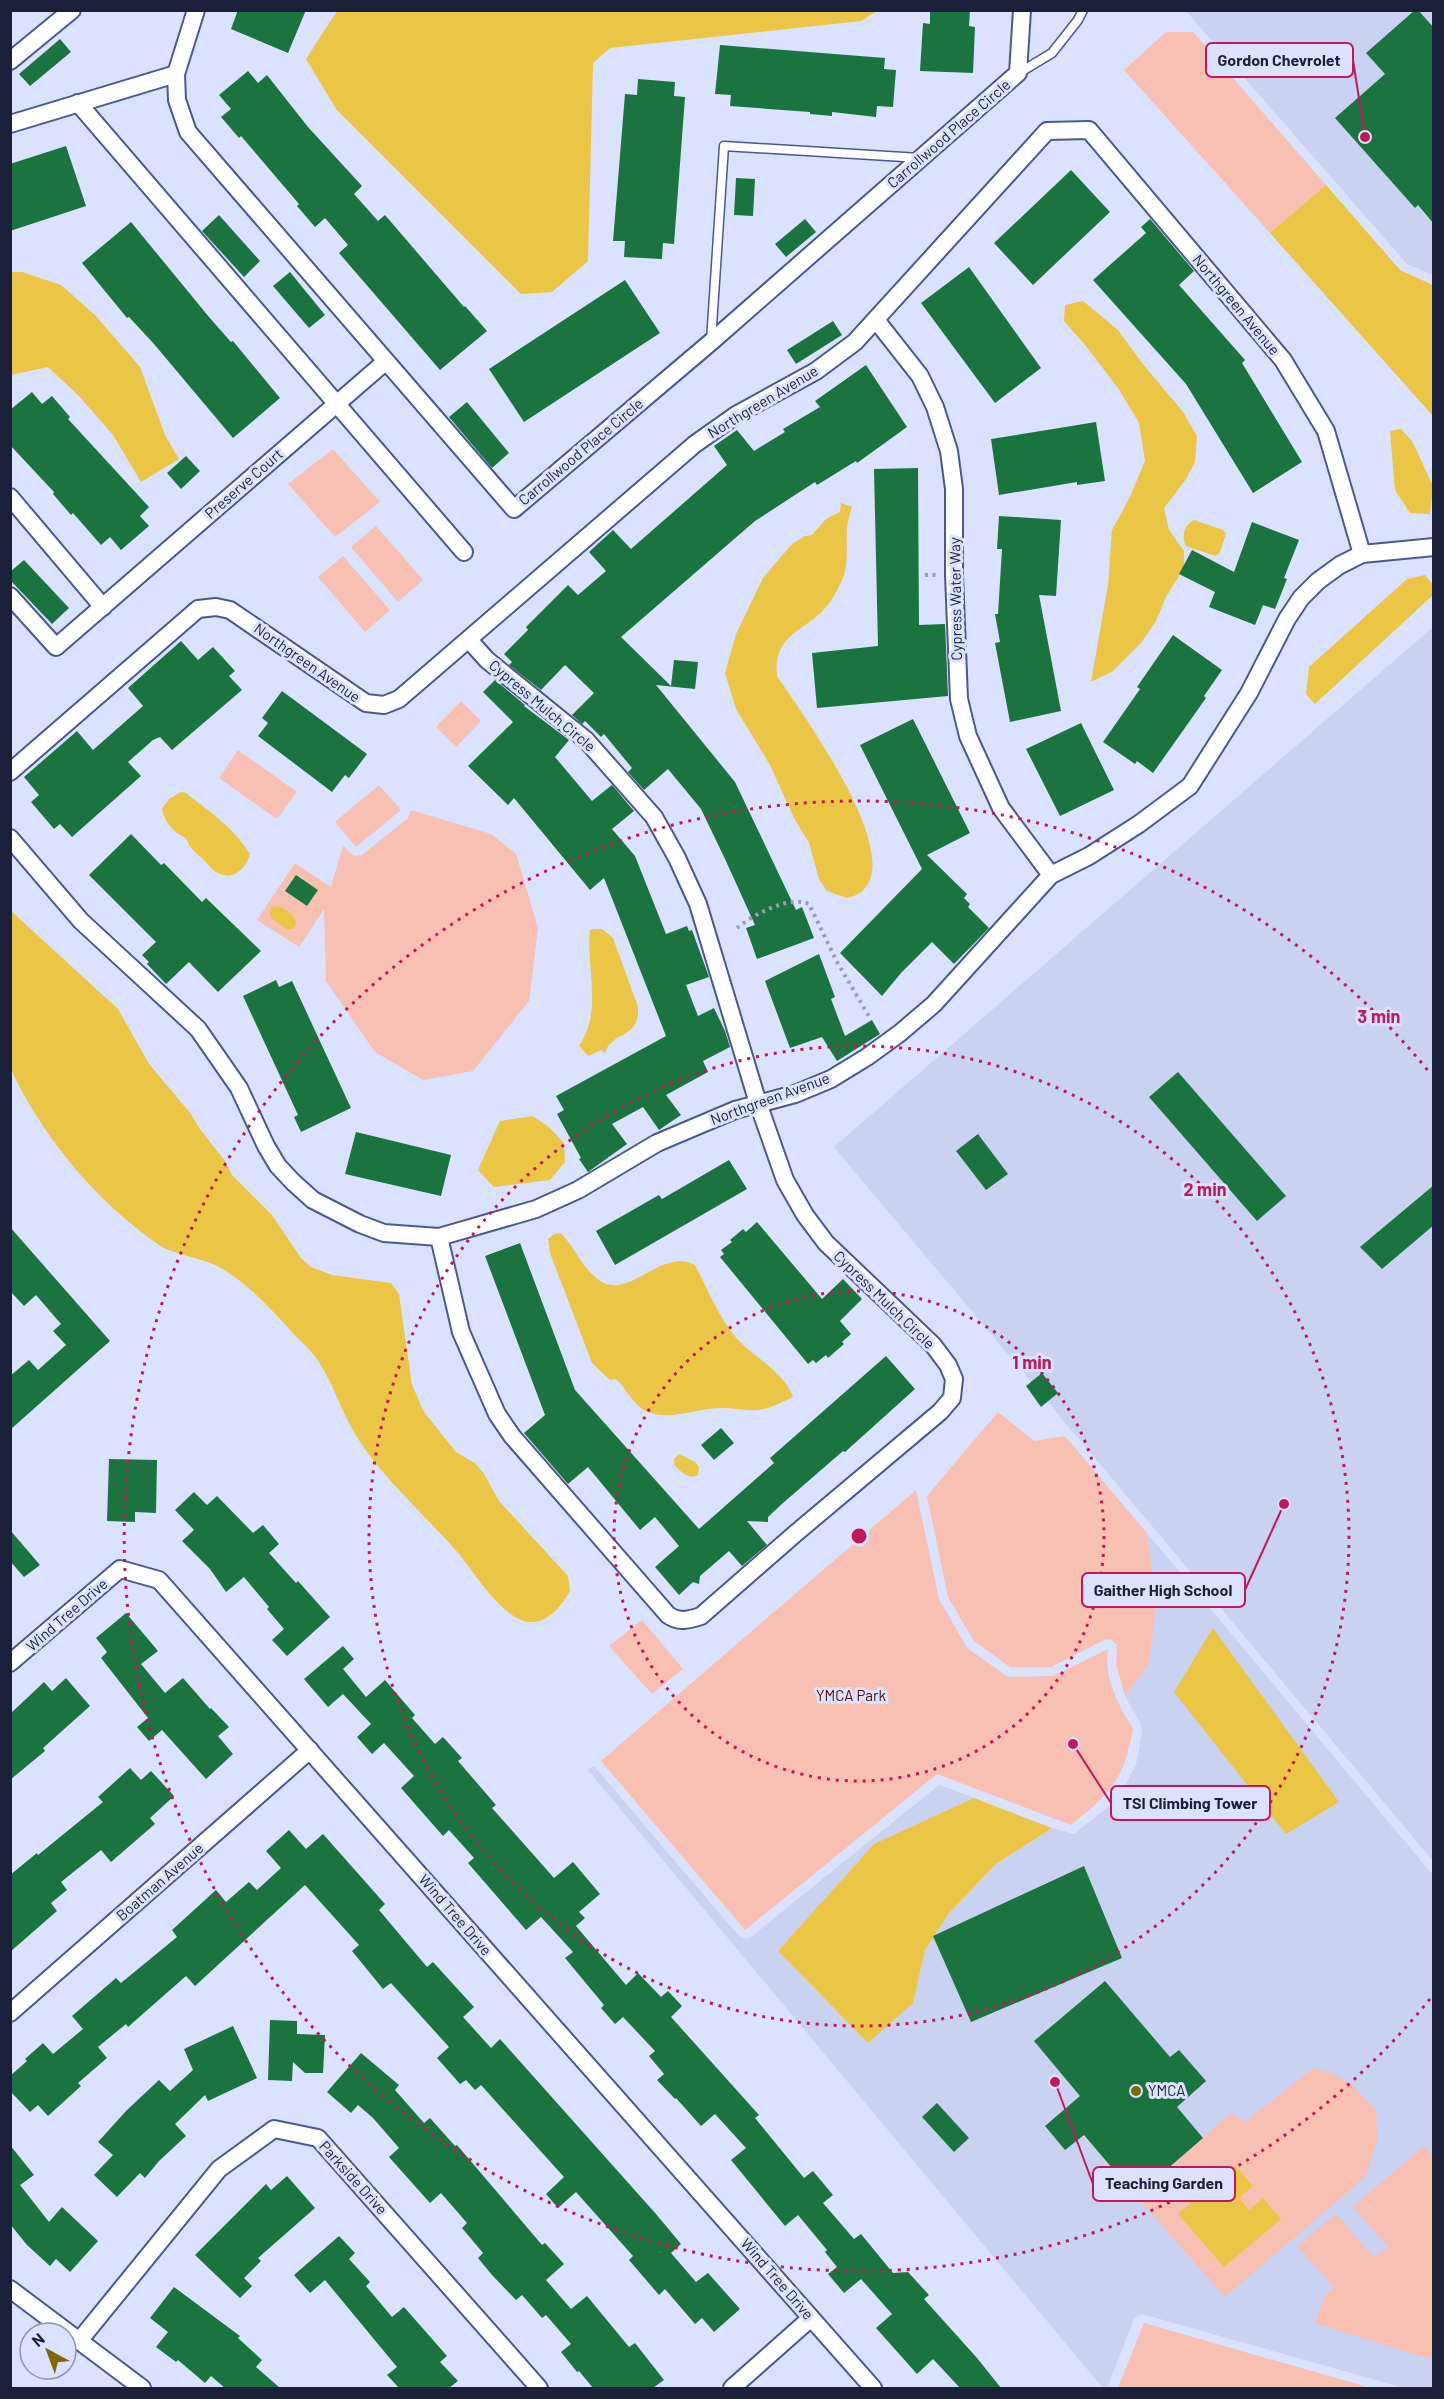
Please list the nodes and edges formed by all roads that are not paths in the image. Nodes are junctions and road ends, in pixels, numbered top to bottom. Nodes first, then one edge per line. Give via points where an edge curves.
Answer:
1 (72, 10) edge
2 (196, 10) edge
3 (1022, 10) edge
4 (1083, 10) edge
5 (10, 61) edge
6 (1018, 73) junction
7 (176, 74) junction
8 (78, 104) junction
9 (10, 124) edge
10 (921, 159) junction
11 (876, 320) junction
12 (711, 342) junction
13 (385, 362) junction
14 (336, 404) junction
15 (10, 497) edge
16 (1434, 547) edge
17 (464, 552) dead end
18 (1362, 554) junction
19 (10, 596) edge
20 (103, 607) junction
21 (469, 640) junction
22 (10, 772) edge
23 (10, 838) edge
24 (1051, 875) junction
25 (758, 1103) junction
26 (439, 1237) junction
27 (10, 1663) edge
28 (309, 1750) junction
29 (10, 2013) edge
30 (10, 2289) edge
31 (811, 2318) junction
32 (79, 2341) junction
33 (142, 2388) edge
34 (539, 2388) edge
35 (732, 2388) edge
36 (873, 2388) edge

1 - 5 street
2 - 7 street, Carrollwood Place Circle
3 - 6 street, Carrollwood Place Circle
4 - 6 lane via 1052,53
6 - 10 street, Carrollwood Place Circle
7 - 8 street
7 - 13 street, Carrollwood Place Circle via 177,100 188,132
8 - 9 street
8 - 14 street
10 - 12 street, Carrollwood Place Circle
10 - 12 lane via 724,146
11 - 18 street, Northgreen Avenue via 1047,131 1089,130 1283,360 1326,431
11 - 21 street, Northgreen Avenue via 855,342 816,371 736,415 695,444
11 - 24 street, Cypress Water Way via 920,376 949,451 954,489 959,699 969,736 1001,807
12 - 13 street, Carrollwood Place Circle via 514,509
13 - 14 street, Preserve Court
14 - 17 street
14 - 20 street, Preserve Court
15 - 20 street
16 - 18 street, Northgreen Avenue
18 - 24 street, Northgreen Avenue via 1340,565 1301,598 1249,693 1190,786 1139,824
19 - 20 street, Preserve Court via 56,647
21 - 22 street, Northgreen Avenue via 399,699 384,705 366,703 230,610 198,609
21 - 25 street, Cypress Mulch Circle via 487,660 586,740 654,817 698,904
23 - 26 street, Northgreen Avenue via 81,921 198,1029 239,1088 278,1166 293,1182 313,1200 360,1224 384,1233
24 - 25 street, Northgreen Avenue via 934,1004 900,1033 831,1078 795,1094
25 - 26 street, Northgreen Avenue via 657,1143 578,1190 536,1209
25 - 26 street, Cypress Mulch Circle via 785,1180 805,1215 826,1243 933,1345 954,1379 952,1398 701,1616 685,1621 668,1615 497,1414 461,1332
27 - 28 street, Wind Tree Drive via 120,1569 150,1577 159,1580
28 - 29 street, Boatman Avenue
28 - 31 street, Wind Tree Drive
30 - 32 street
31 - 35 street
31 - 36 street, Wind Tree Drive
32 - 33 street
32 - 34 street, Parkside Drive via 219,2169 274,2129 318,2138

